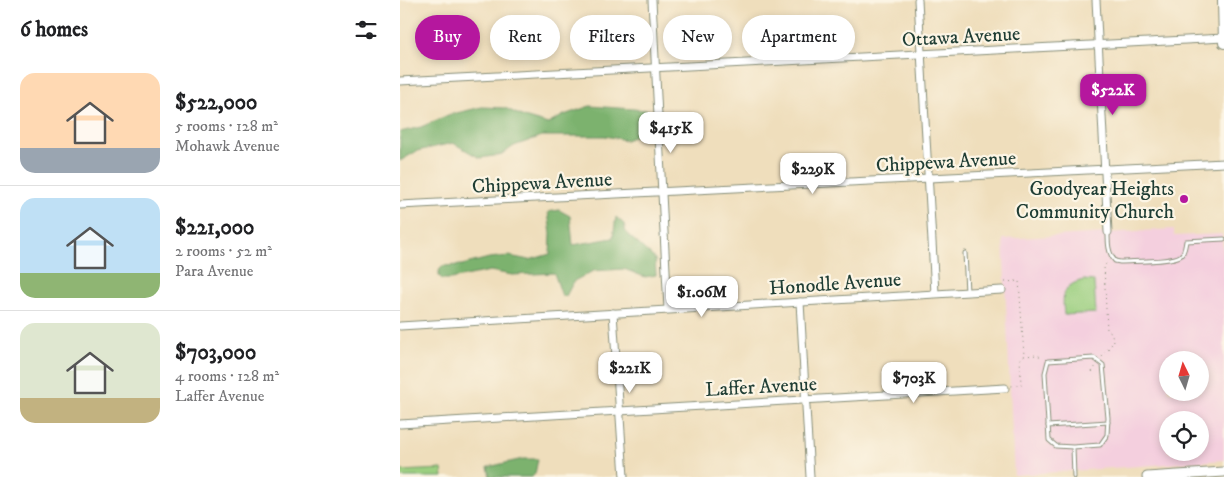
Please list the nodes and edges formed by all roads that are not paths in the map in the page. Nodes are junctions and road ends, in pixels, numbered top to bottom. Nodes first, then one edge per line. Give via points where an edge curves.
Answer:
1 (652, 0) edge
2 (918, 0) edge
3 (1096, 0) edge
4 (1223, 0) edge
5 (1224, 38) edge
6 (1224, 42) edge
7 (1098, 44) junction
8 (920, 54) junction
9 (655, 67) junction
10 (400, 81) edge
11 (1224, 163) edge
12 (1105, 168) junction
13 (928, 178) junction
14 (662, 192) junction
15 (400, 205) edge
16 (1108, 232) joint
17 (1224, 239) edge
18 (965, 253) dead end
19 (1002, 290) dead end
20 (967, 292) junction
21 (935, 293) junction
22 (800, 302) junction
23 (668, 309) junction
24 (613, 313) junction
25 (400, 326) edge
26 (1005, 388) dead end
27 (806, 399) junction
28 (620, 411) junction
29 (1108, 422) junction
30 (400, 424) edge
31 (1048, 426) junction
32 (1073, 447) junction
33 (1224, 472) edge
34 (624, 477) edge
35 (810, 477) edge
36 (1074, 477) edge
37 (1147, 477) edge

1 - 9 street
2 - 8 street
3 - 7 street
4 - 5 main road
5 - 6 main road
5 - 7 street, Ottawa Avenue
7 - 8 street, Ottawa Avenue
7 - 12 street
8 - 9 street, Ottawa Avenue
8 - 13 street
9 - 10 street, Ottawa Avenue
9 - 14 street
11 - 12 street, Chippewa Avenue
12 - 13 street, Chippewa Avenue
12 - 16 street
13 - 14 street, Chippewa Avenue
13 - 21 street
14 - 15 street, Chippewa Avenue
14 - 23 street
16 - 17 lane via 1112,258 1120,262 1172,259 1181,256 1186,242
18 - 20 lane
19 - 20 street, Honodle Avenue
20 - 21 street, Honodle Avenue
21 - 22 street, Honodle Avenue
22 - 23 street, Honodle Avenue
22 - 27 street
23 - 24 street, Honodle Avenue
24 - 25 street, Honodle Avenue
24 - 28 street
26 - 27 street, Laffer Avenue
27 - 28 street, Laffer Avenue
27 - 35 street
28 - 30 street, Laffer Avenue
28 - 34 street
29 - 31 lane
29 - 31 lane via 1104,365 1094,358 1048,361 1044,373
29 - 32 lane via 1107,435 1100,444
31 - 32 lane via 1049,440 1056,446
32 - 36 lane
33 - 37 street

